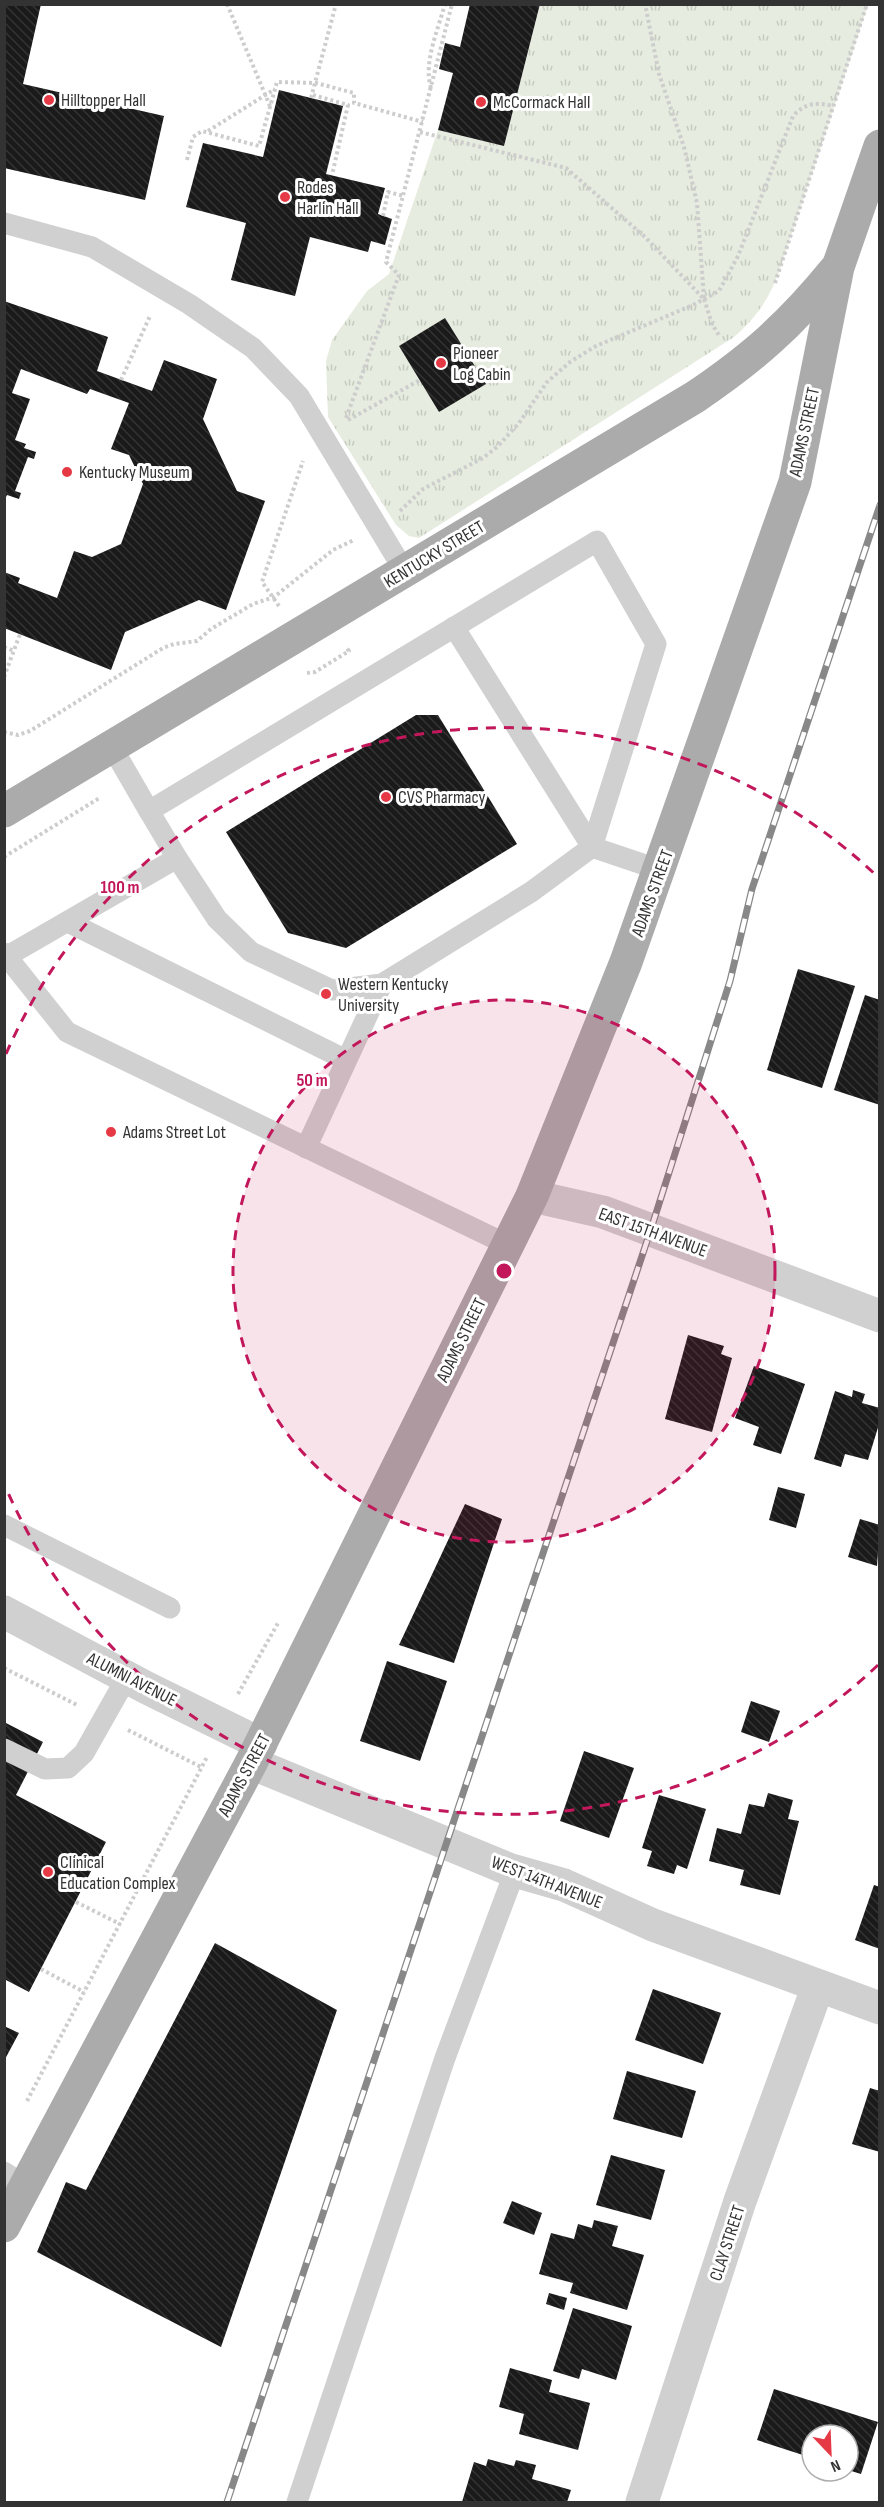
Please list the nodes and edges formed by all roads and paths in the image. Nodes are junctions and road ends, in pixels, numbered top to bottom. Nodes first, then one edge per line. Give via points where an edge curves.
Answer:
1 (227, 4) edge
2 (336, 4) edge
3 (444, 4) edge
4 (452, 4) edge
5 (645, 4) edge
6 (867, 4) edge
7 (316, 83) junction
8 (276, 88) junction
9 (431, 89) junction
10 (265, 95) junction
11 (270, 106) junction
12 (833, 106) junction
13 (423, 122) junction
14 (207, 132) junction
15 (420, 132) junction
16 (879, 146) edge
17 (187, 160) dead end
18 (332, 175) dead end
19 (404, 196) junction
20 (383, 216) dead end
21 (4, 223) edge
22 (838, 267) junction
23 (774, 285) dead end
24 (163, 288) junction
25 (704, 299) junction
26 (724, 344) dead end
27 (121, 380) dead end
28 (420, 380) dead end
29 (345, 421) junction
30 (339, 424) dead end
31 (304, 460) dead end
32 (391, 518) dead end
33 (357, 539) dead end
34 (405, 572) junction
35 (274, 597) junction
36 (454, 627) junction
37 (20, 634) dead end
38 (298, 635) junction
39 (4, 647) edge
40 (14, 652) junction
41 (4, 657) edge
42 (320, 669) dead end
43 (4, 677) edge
44 (4, 732) edge
45 (112, 747) junction
46 (4, 811) edge
47 (149, 811) junction
48 (591, 847) junction
49 (177, 858) junction
50 (660, 870) junction
51 (68, 922) junction
52 (5, 956) edge
53 (382, 984) junction
54 (346, 1060) junction
55 (306, 1148) junction
56 (532, 1196) junction
57 (508, 1245) junction
58 (879, 1316) edge
59 (4, 1525) edge
60 (170, 1608) dead end
61 (4, 1612) edge
62 (280, 1618) dead end
63 (127, 1677) junction
64 (229, 1690) dead end
65 (239, 1695) junction
66 (224, 1725) junction
67 (4, 1749) edge
68 (256, 1753) junction
69 (515, 1871) junction
70 (76, 1902) dead end
71 (120, 1924) junction
72 (41, 1969) dead end
73 (818, 1986) junction
74 (84, 1992) junction
75 (879, 2008) edge
76 (22, 2112) dead end
77 (15, 2179) edge
78 (4, 2226) edge
79 (297, 2502) edge
80 (642, 2502) edge

1 - 10 path
2 - 7 path
3 - 9 path via 429,63
4 - 9 path
5 - 25 path via 658,74 684,147 697,203
6 - 12 path
7 - 8 path via 277,82
7 - 13 path via 354,93 354,103
7 - 18 path via 312,97 348,105
8 - 10 path
8 - 11 path
9 - 13 path
10 - 11 path
10 - 14 path
11 - 14 path via 259,146
12 - 23 path
12 - 25 path via 806,105 794,116 738,256 719,291
13 - 15 path
14 - 17 path via 198,132 193,137
15 - 19 path
15 - 25 path via 567,168 645,237
16 - 22 main road, ADAMS STREET
19 - 20 path via 388,192
19 - 29 path via 386,262 399,275
21 - 24 lane via 92,247
22 - 34 main road, KENTUCKY STREET via 778,335 738,368
22 - 50 main road, ADAMS STREET via 795,482
24 - 27 path
24 - 34 lane via 253,348 299,396
25 - 26 path via 711,324
25 - 32 path via 596,346 570,362 547,382 519,423 496,447 483,458 423,489
28 - 29 path
29 - 30 path
31 - 35 path via 262,582
33 - 35 path via 333,550
34 - 38 main road, KENTUCKY STREET
35 - 38 path
35 - 44 path via 253,604 197,641 162,648 30,731 18,735
36 - 47 lane
36 - 48 lane
36 - 48 lane via 597,541 657,644
37 - 40 path
38 - 42 path
38 - 45 main road, KENTUCKY STREET
39 - 40 path
40 - 41 path
40 - 43 path
45 - 46 main road, KENTUCKY STREET
45 - 47 lane
47 - 49 lane
48 - 50 lane
48 - 53 lane via 531,892
49 - 51 lane
49 - 53 lane via 218,919 251,952 332,990
50 - 56 main road, ADAMS STREET
51 - 52 lane
51 - 54 lane
52 - 55 lane via 68,1032
53 - 54 lane
54 - 55 lane
55 - 57 lane
56 - 57 main road, ADAMS STREET
56 - 58 street, EAST 15TH AVENUE via 603,1212
57 - 68 main road, ADAMS STREET
59 - 60 lane
61 - 63 street, ALUMNI AVENUE
62 - 65 path
63 - 66 street, ALUMNI AVENUE
63 - 67 lane via 84,1753 68,1768 45,1769
64 - 65 path
65 - 66 path
66 - 68 street, ALUMNI AVENUE
66 - 71 path
68 - 69 street, WEST 14TH AVENUE
68 - 77 main road, ADAMS STREET
69 - 73 street, WEST 14TH AVENUE via 564,1885 652,1925
69 - 79 lane via 445,2058
70 - 71 path
71 - 74 path
72 - 74 path
73 - 75 street, WEST 14TH AVENUE
73 - 80 street, CLAY STREET via 740,2201
74 - 76 path
77 - 78 main road, ADAMS STREET

